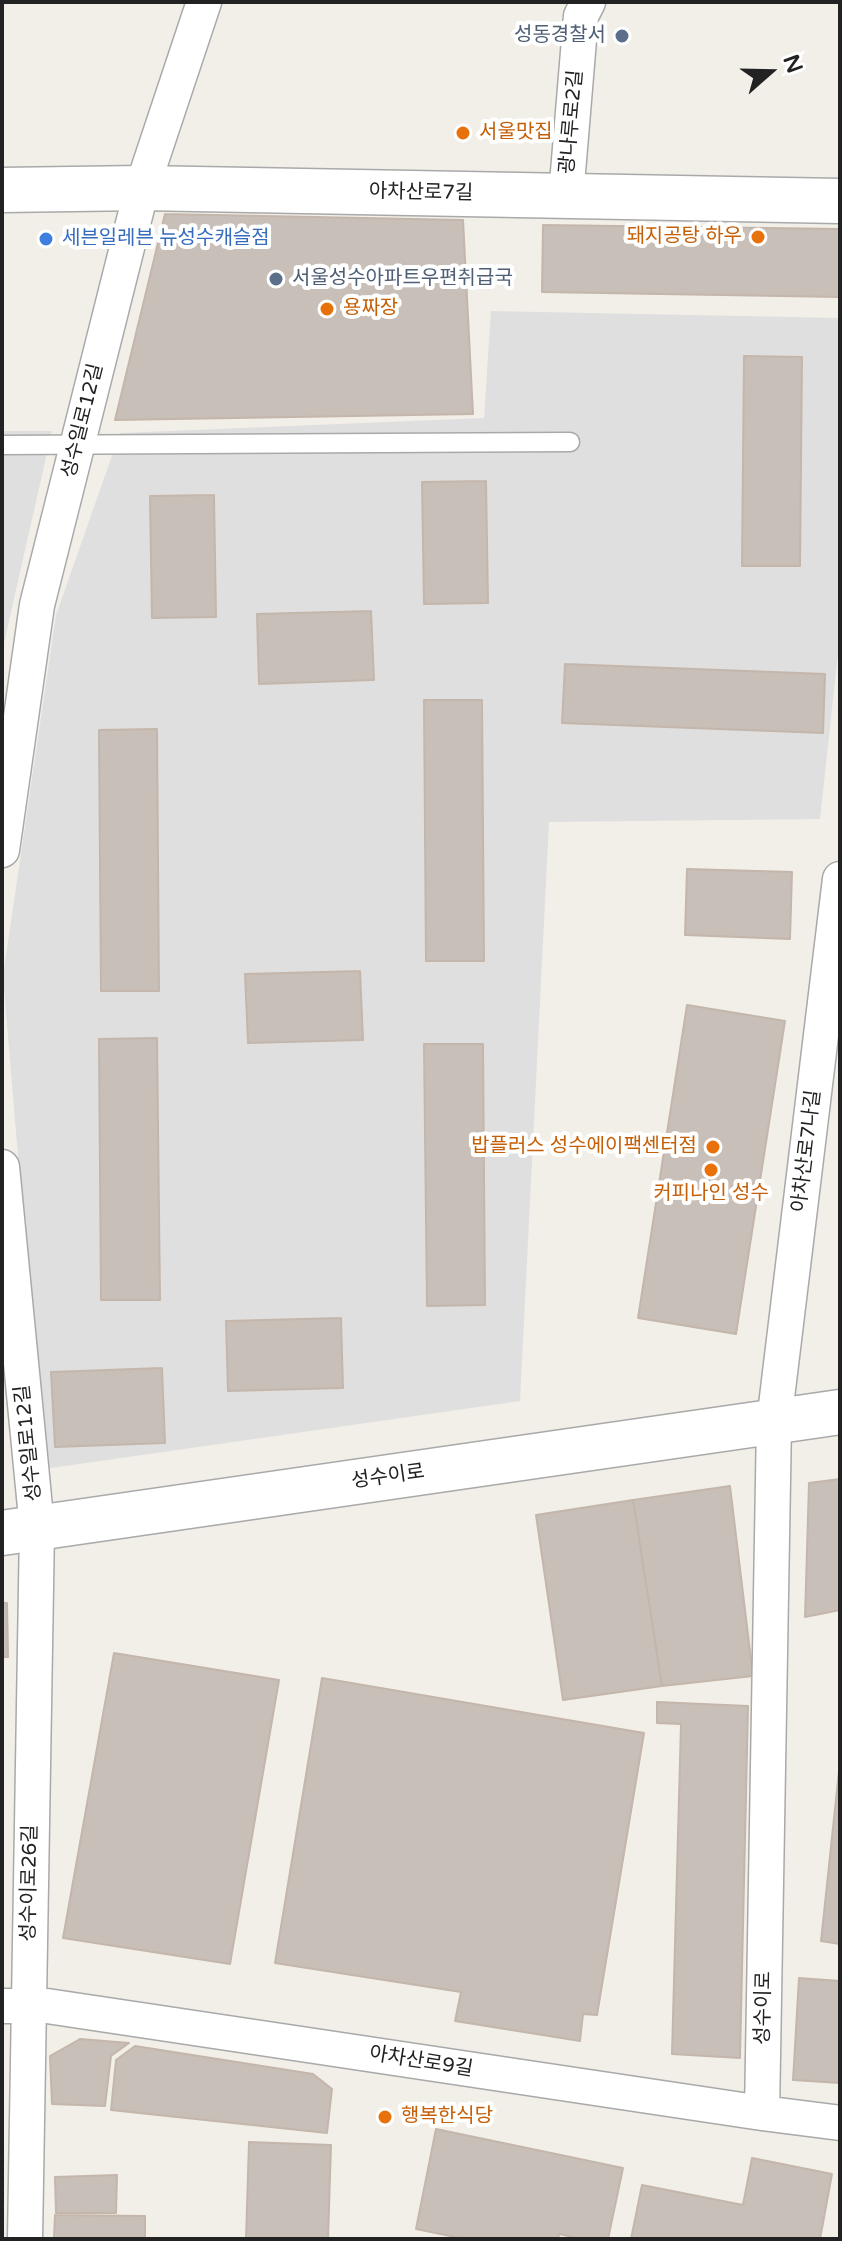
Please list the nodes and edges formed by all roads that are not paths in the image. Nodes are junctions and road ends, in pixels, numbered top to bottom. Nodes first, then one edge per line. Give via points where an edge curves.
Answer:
1 (204, 2) edge
2 (588, 2) edge
3 (142, 188) junction
4 (2, 190) edge
5 (566, 196) junction
6 (840, 201) edge
7 (570, 442) dead end
8 (2, 445) edge
9 (77, 445) junction
10 (2, 850) edge
11 (840, 879) edge
12 (2, 1167) edge
13 (840, 1412) edge
14 (774, 1422) junction
15 (20, 1530) edge
16 (15, 2005) edge
17 (762, 2113) junction
18 (840, 2123) edge
19 (25, 2239) edge

1 - 3 street, 성수일로12길
2 - 5 street, 광나루로2길 via 581,16
3 - 4 street, 아차산로7길
3 - 5 street, 아차산로7길
3 - 9 street, 성수일로12길
5 - 6 street, 아차산로7길
7 - 9 lane
8 - 9 lane
9 - 10 street, 성수일로12길 via 37,605
11 - 14 street, 아차산로7나길
12 - 15 street, 성수일로12길
13 - 14 street, 성수이로
14 - 15 street, 성수이로
14 - 17 street, 성수이로
15 - 16 street, 성수이로26길
16 - 17 street, 아차산로9길
16 - 19 street, 성수이로26길
17 - 18 street, 아차산로9길

